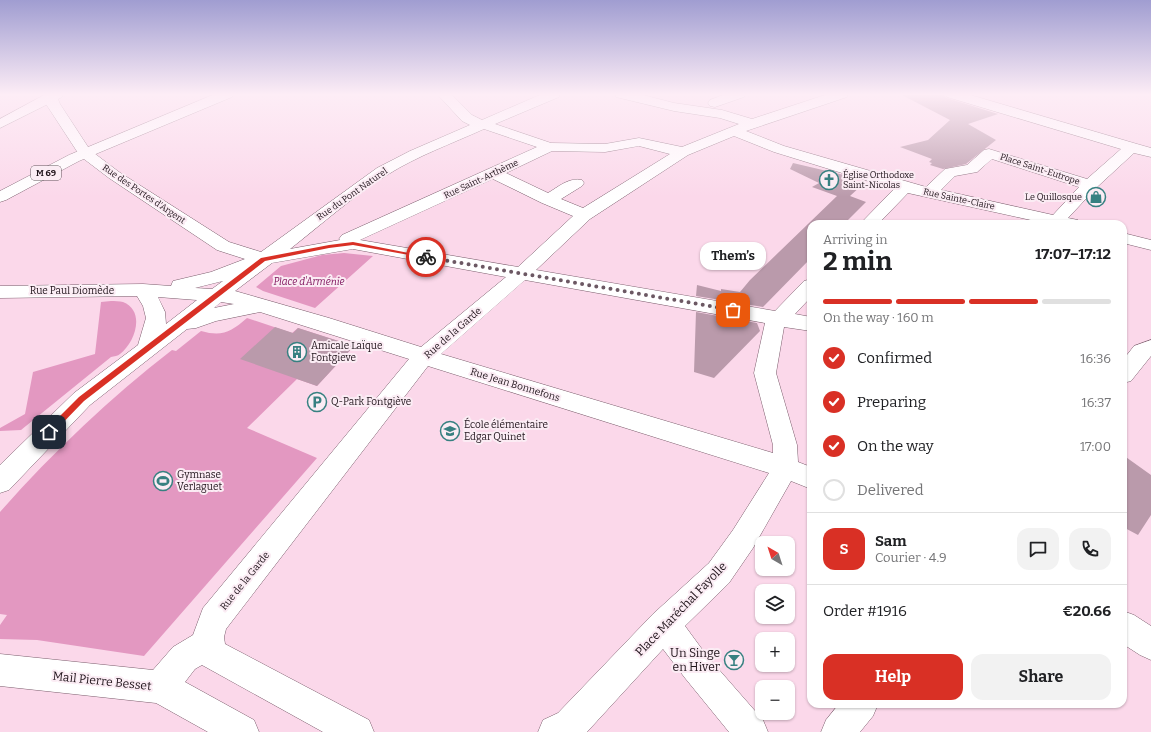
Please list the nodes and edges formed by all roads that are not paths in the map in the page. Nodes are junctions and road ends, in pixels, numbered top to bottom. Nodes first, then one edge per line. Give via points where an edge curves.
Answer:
1 (69, 128) edge
2 (145, 128) edge
3 (476, 128) edge
4 (494, 128) edge
5 (742, 128) edge
6 (1068, 128) edge
7 (735, 131) junction
8 (550, 146) junction
9 (1132, 147) junction
10 (683, 152) junction
11 (85, 153) junction
12 (1151, 153) edge
13 (494, 173) junction
14 (576, 183) dead end
15 (1090, 185) junction
16 (904, 187) junction
17 (929, 193) junction
18 (0, 197) edge
19 (548, 200) junction
20 (334, 204) junction
21 (584, 215) junction
22 (873, 220) edge
23 (1055, 220) edge
24 (1065, 220) edge
25 (304, 227) junction
26 (344, 234) junction
27 (1127, 239) edge
28 (1151, 245) edge
29 (227, 249) junction
30 (263, 259) junction
31 (521, 274) junction
32 (191, 283) junction
33 (807, 289) edge
34 (143, 290) junction
35 (0, 292) edge
36 (218, 295) junction
37 (264, 305) junction
38 (780, 318) junction
39 (807, 323) edge
40 (171, 330) junction
41 (148, 347) junction
42 (1151, 347) edge
43 (424, 356) junction
44 (1127, 370) edge
45 (798, 473) edge
46 (0, 482) edge
47 (664, 625) junction
48 (1127, 629) edge
49 (1151, 644) edge
50 (211, 649) junction
51 (0, 670) edge
52 (160, 687) junction
53 (858, 708) edge
54 (242, 732) edge
55 (357, 732) edge
56 (555, 732) edge
57 (751, 732) edge
58 (838, 732) edge

1 - 11 street, Rue des Portes d'Argent
2 - 11 street, M 69
3 - 20 street, Rue du Pont Naturel via 414,154 382,171
4 - 8 street
5 - 7 street, Rue de la Garde
6 - 9 street
7 - 10 street, Rue de la Garde
7 - 16 street, Rue Sainte-Claire via 779,148
8 - 10 street via 605,148 639,142
8 - 13 street, Rue Saint-Arthème
9 - 12 street
9 - 15 street
10 - 21 street, Rue de la Garde
11 - 18 street, M 69
11 - 29 street, Rue des Portes d'Argent
13 - 19 street
13 - 26 street, Rue Saint-Arthème
14 - 19 street
15 - 17 street, Place Saint-Eutrope via 989,153 972,169 950,172
15 - 24 street
16 - 17 street, Rue Sainte-Claire
16 - 22 street
17 - 23 street, Rue Sainte-Claire
19 - 21 street
20 - 25 street, Rue du Pont Naturel
20 - 26 street
21 - 31 street, Rue de la Garde
25 - 29 street, Rue du Pont Naturel via 260,242
25 - 30 street, Rue du Pont Naturel
26 - 30 street via 329,246
26 - 31 street
27 - 28 street
29 - 30 street, Rue des Portes d'Argent
29 - 32 street, Rue Paul Diomède via 225,260 217,270
30 - 32 street, Rue Paul Diomède via 216,277
30 - 36 street, Rue du Pont Naturel
31 - 38 street
31 - 43 street, Rue de la Garde
32 - 34 street, Rue Paul Diomède
33 - 38 street
34 - 35 street, Rue Paul Diomède
34 - 36 street, Rue Paul Diomède
34 - 41 street via 157,314
36 - 37 street, Rue Jean Bonnefons via 233,296
36 - 40 street, Rue du Pont Naturel
37 - 40 street via 212,315
37 - 43 street, Rue Jean Bonnefons
38 - 39 street
38 - 45 street via 774,325 765,373 785,445
40 - 41 street, Rue du Pont Naturel
41 - 46 street, Rue du Pont Naturel via 82,399
42 - 44 street via 1142,351
43 - 45 street, Rue Jean Bonnefons
43 - 50 street, Rue de la Garde via 214,619 209,632
45 - 47 street, Place Maréchal Fayolle via 743,539 719,573
47 - 56 street, Place Maréchal Fayolle via 570,725
47 - 57 street
48 - 49 street
50 - 52 street via 184,658
50 - 55 street
51 - 52 street, Mail Pierre Besset
52 - 54 street, Mail Pierre Besset
53 - 58 street

